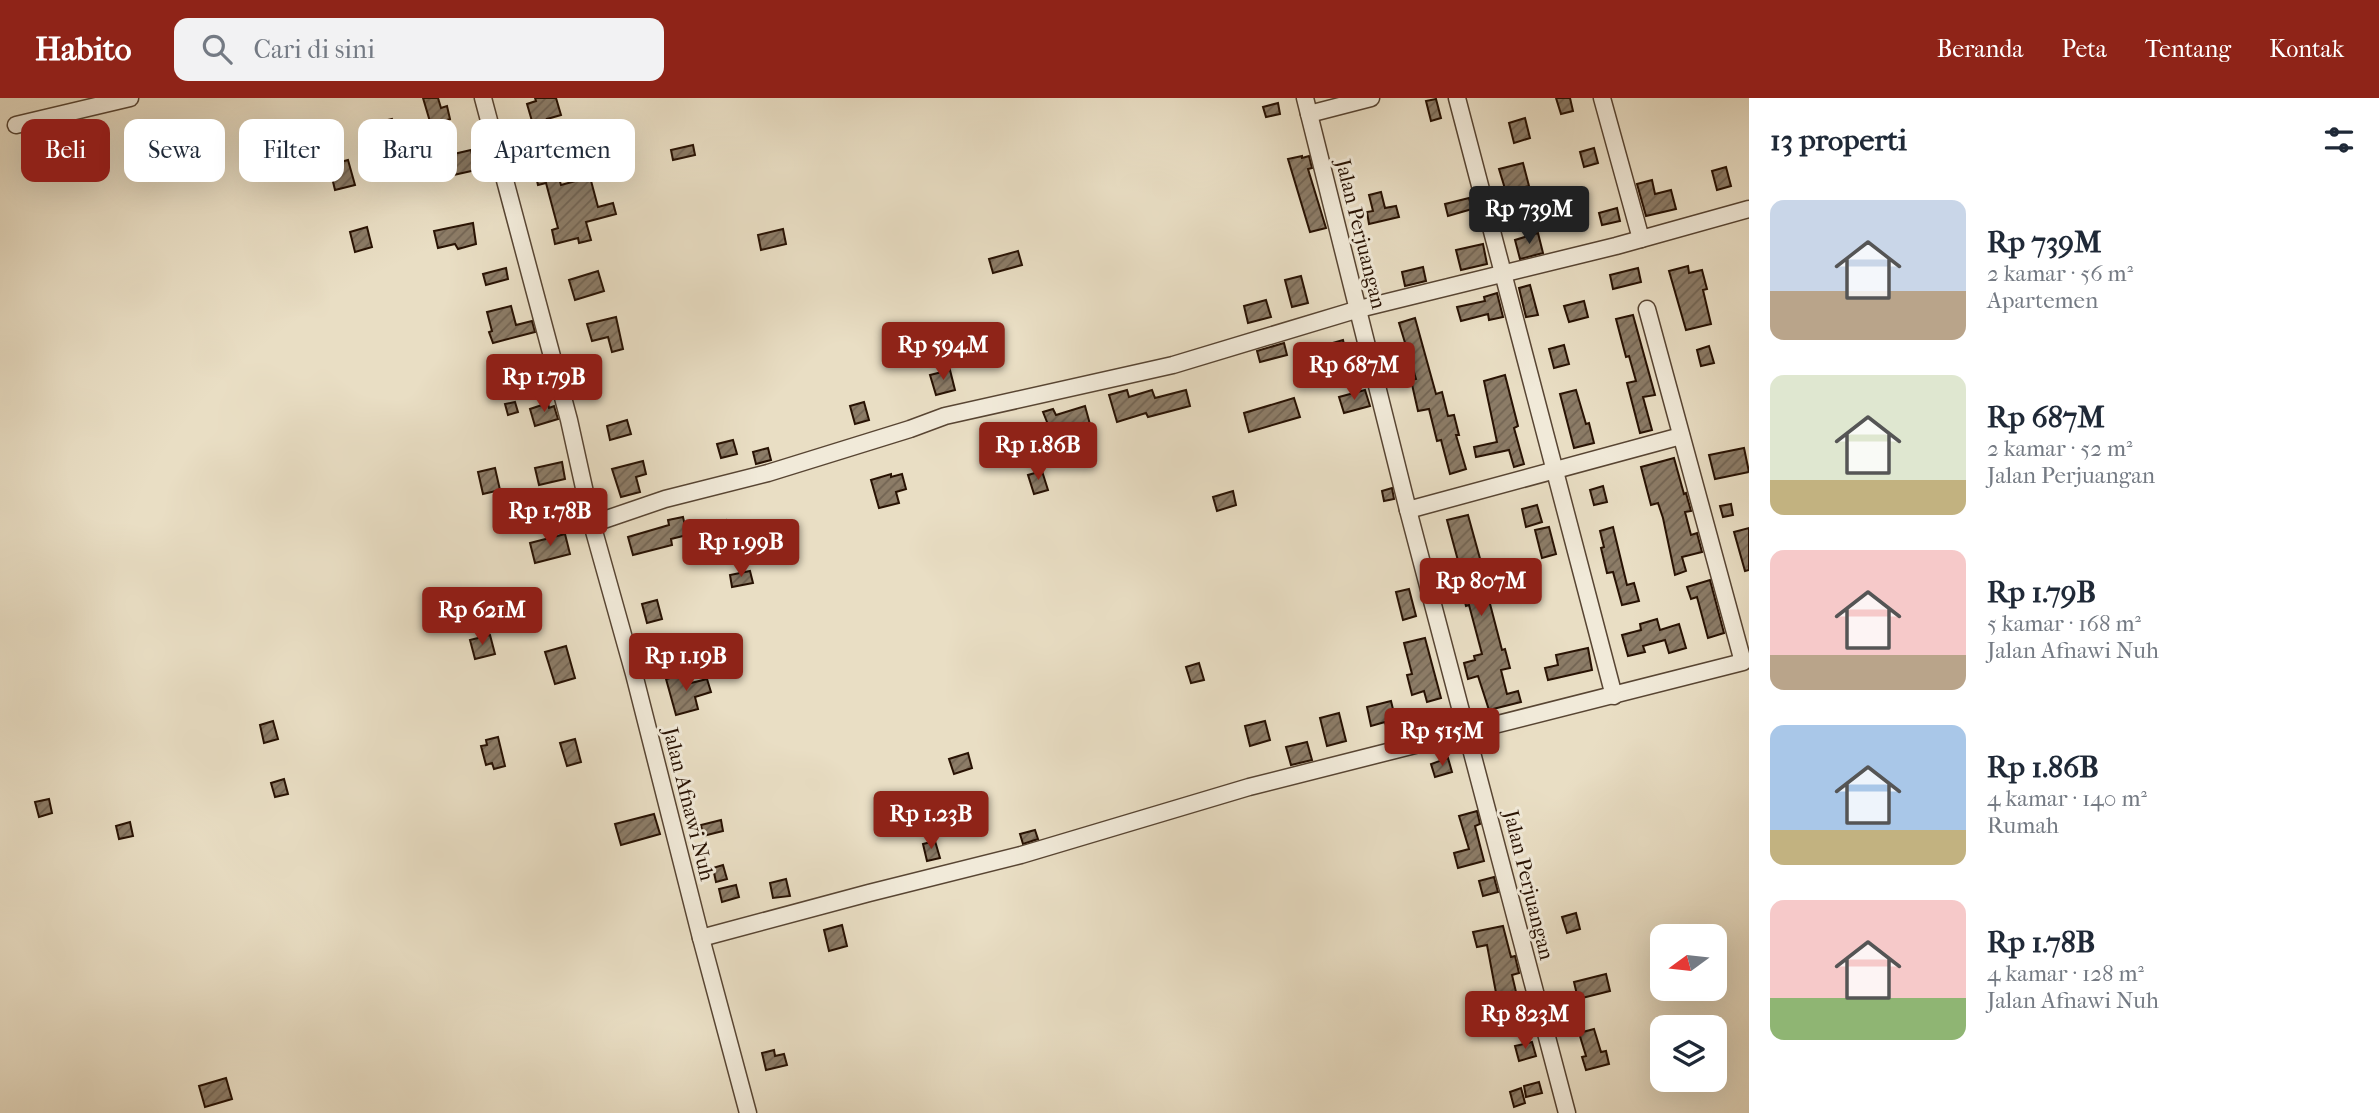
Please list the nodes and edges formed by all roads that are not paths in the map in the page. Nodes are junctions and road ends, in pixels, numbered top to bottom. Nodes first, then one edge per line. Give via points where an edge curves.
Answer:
1 (130, 98) edge
2 (482, 98) edge
3 (1371, 98) edge
4 (1457, 98) edge
5 (1602, 98) edge
6 (1307, 106) edge
7 (16, 125) dead end
8 (1749, 209) edge
9 (1641, 239) junction
10 (1503, 274) junction
11 (1359, 309) junction
12 (1647, 309) dead end
13 (1681, 436) junction
14 (1555, 471) junction
15 (1408, 510) junction
16 (592, 524) junction
17 (1614, 695) junction
18 (1467, 733) junction
19 (701, 938) junction
20 (748, 1113) edge
21 (1567, 1113) edge

1 - 7 street
2 - 16 street, Jalan Afnawi Nuh via 569,420
3 - 6 street
4 - 10 street
5 - 9 street
6 - 11 street, Jalan Perjuangan
8 - 9 street
9 - 10 street
10 - 11 street
10 - 14 street
11 - 15 street, Jalan Perjuangan
11 - 16 street via 1173,365 945,416
12 - 13 street
13 - 14 street
13 - 17 street via 1743,662
14 - 15 street
14 - 17 street
15 - 18 street, Jalan Perjuangan
16 - 19 street, Jalan Afnawi Nuh
17 - 18 street
18 - 19 street
18 - 21 street, Jalan Perjuangan
19 - 20 street, Jalan Afnawi Nuh

